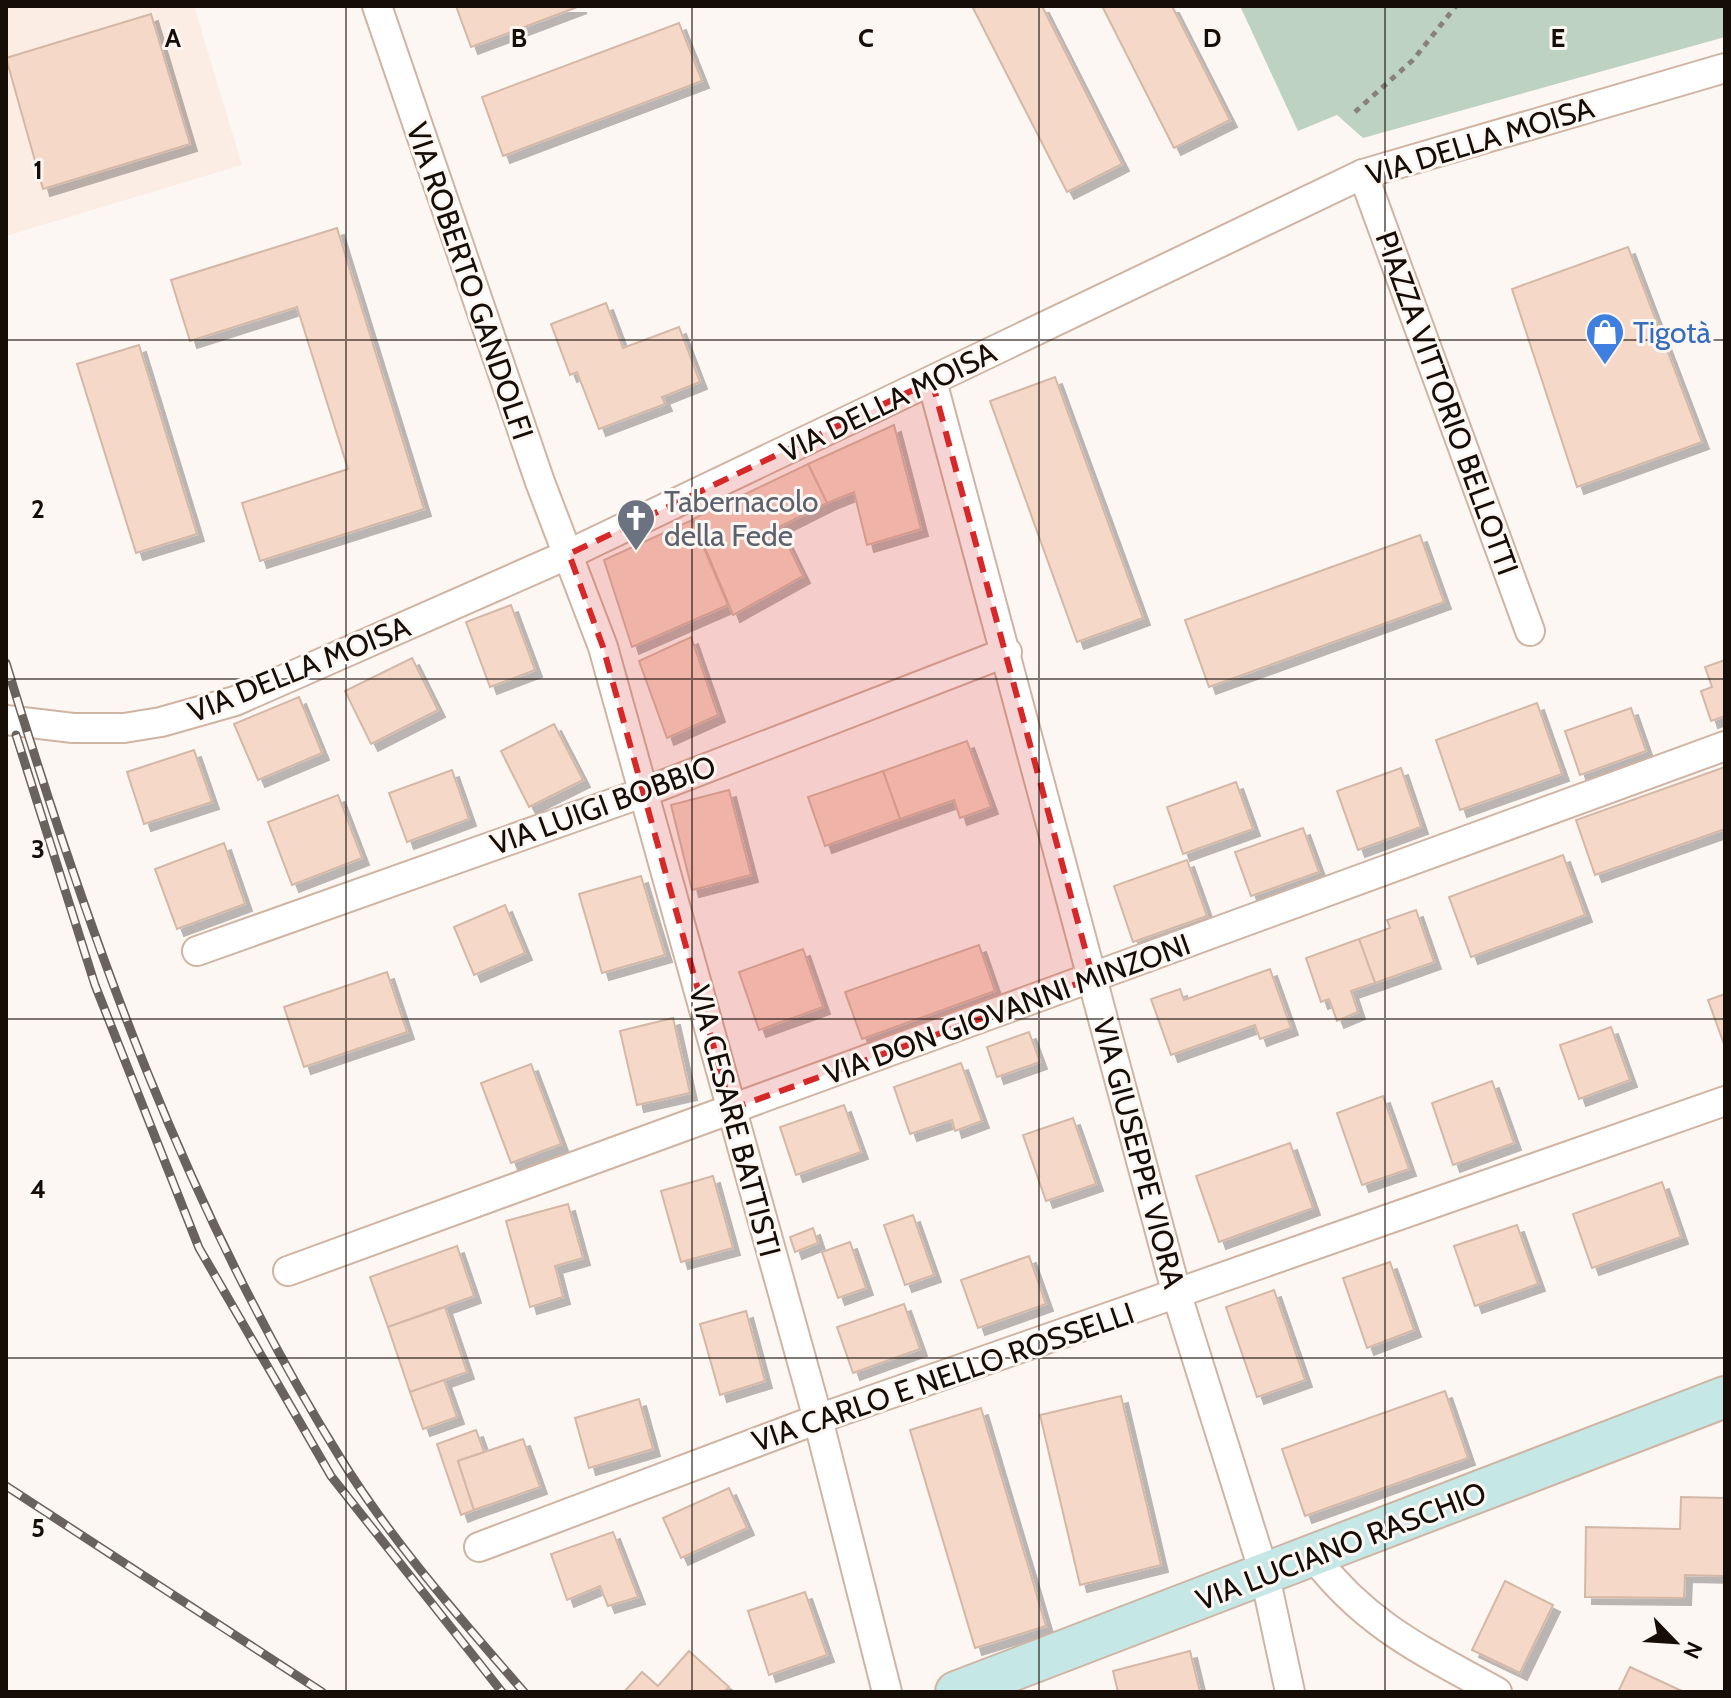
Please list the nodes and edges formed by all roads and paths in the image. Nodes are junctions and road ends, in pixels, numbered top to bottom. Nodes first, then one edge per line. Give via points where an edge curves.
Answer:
1 (377, 6) edge
2 (1456, 6) edge
3 (1725, 68) edge
4 (1355, 112) dead end
5 (1363, 174) junction
6 (932, 381) junction
7 (569, 554) junction
8 (1530, 631) dead end
9 (1007, 652) junction
10 (6, 720) edge
11 (1725, 746) edge
12 (642, 793) junction
13 (197, 951) dead end
14 (1093, 978) junction
15 (1725, 1101) edge
16 (731, 1109) junction
17 (288, 1271) dead end
18 (1177, 1295) junction
19 (1725, 1397) edge
20 (818, 1419) junction
21 (479, 1547) dead end
22 (1314, 1557) junction
23 (1265, 1576) junction
24 (887, 1692) edge
25 (956, 1692) edge
26 (1290, 1692) edge
27 (1497, 1692) edge

1 - 7 street, VIA ROBERTO GANDOLFI
2 - 4 path via 1413,60
3 - 5 street, VIA DELLA MOISA
5 - 6 street, VIA DELLA MOISA
5 - 8 street, PIAZZA VITTORIO BELLOTTI
6 - 7 street, VIA DELLA MOISA
6 - 9 street, VIA GIUSEPPE VIORA
7 - 10 street, VIA DELLA MOISA via 292,677 193,714 102,729
7 - 12 street, VIA CESARE BATTISTI via 603,647
9 - 12 street, VIA LUIGI BOBBIO
9 - 14 street, VIA GIUSEPPE VIORA
11 - 14 street, VIA DON GIOVANNI MINZONI
12 - 13 street, VIA LUIGI BOBBIO
12 - 16 street, VIA CESARE BATTISTI
14 - 16 street, VIA DON GIOVANNI MINZONI
14 - 18 street, VIA GIUSEPPE VIORA
15 - 18 street, VIA CARLO E NELLO ROSSELLI
16 - 17 street, VIA DON GIOVANNI MINZONI
16 - 20 street, VIA CESARE BATTISTI
18 - 20 street, VIA CARLO E NELLO ROSSELLI
18 - 23 street, VIA GIUSEPPE VIORA
19 - 22 street, VIA LUCIANO RASCHIO
20 - 21 street, VIA CARLO E NELLO ROSSELLI
20 - 24 street, VIA CESARE BATTISTI
22 - 23 street, VIA LUCIANO RASCHIO
22 - 27 street via 1377,1624
23 - 25 street, VIA LUCIANO RASCHIO
23 - 26 street, VIA GIUSEPPE VIORA

